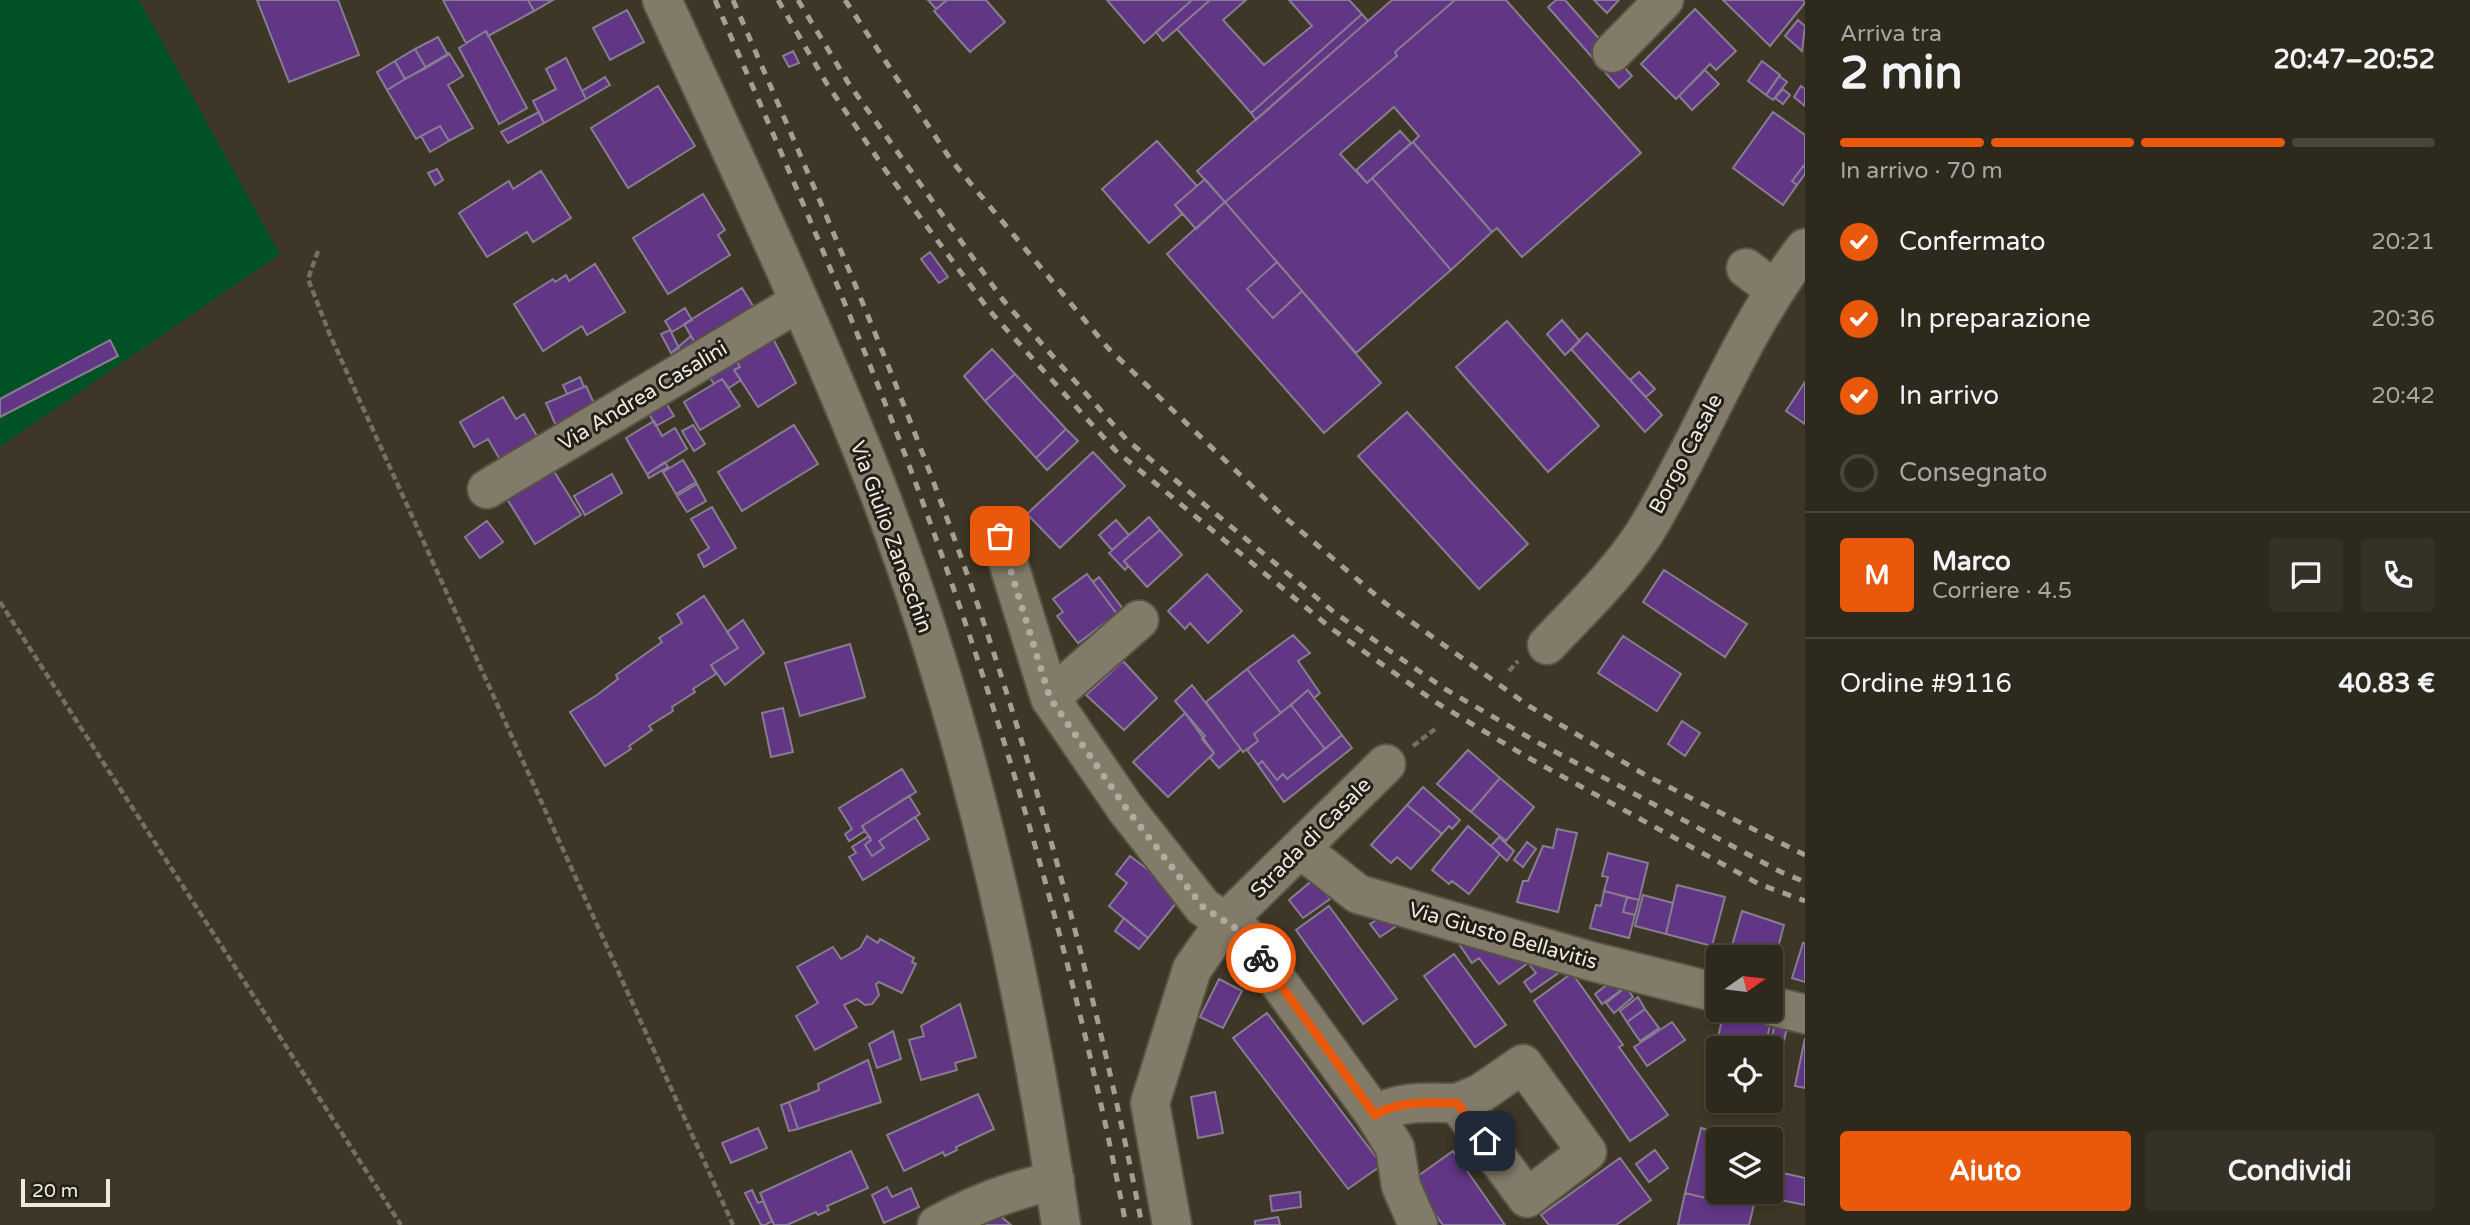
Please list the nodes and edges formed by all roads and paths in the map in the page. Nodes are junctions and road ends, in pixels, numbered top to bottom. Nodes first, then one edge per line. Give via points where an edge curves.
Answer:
1 (662, 0) edge
2 (1664, 0) edge
3 (1612, 53) dead end
4 (1805, 248) edge
5 (318, 251) dead end
6 (799, 302) junction
7 (487, 489) dead end
8 (1000, 536) dead end
9 (0, 602) edge
10 (1139, 620) dead end
11 (1547, 645) dead end
12 (1050, 698) junction
13 (1434, 729) dead end
14 (1395, 759) joint
15 (1301, 850) junction
16 (1226, 922) junction
17 (1706, 990) edge
18 (1783, 1009) edge
19 (1805, 1014) edge
20 (1457, 1103) dead end
21 (1375, 1115) junction
22 (1055, 1181) junction
23 (401, 1225) edge
24 (733, 1225) edge
25 (937, 1225) edge
26 (1061, 1225) edge
27 (1172, 1225) edge
28 (1418, 1225) edge

1 - 6 street, Via Giulio Zanecchin
2 - 3 street
4 - 11 street, Borgo Casale via 1760,278 1644,532 1616,572
5 - 24 path via 308,279 330,335
6 - 7 street, Via Andrea Casalini
6 - 22 street, Via Giulio Zanecchin via 875,483 949,703 1009,939
8 - 12 street
9 - 23 path
10 - 12 street
12 - 16 street via 1203,907
13 - 14 path
14 - 15 street, Strada di Casale
15 - 16 street, Strada di Casale
15 - 17 street, Via Giusto Bellavitis via 1358,894
16 - 21 street via 1243,933
16 - 27 street, Strada di Casale via 1192,969 1150,1103
18 - 19 street
20 - 21 street via 1410,1104 1385,1108
21 - 28 street via 1395,1148 1401,1186
22 - 25 street via 1013,1189
22 - 26 street

